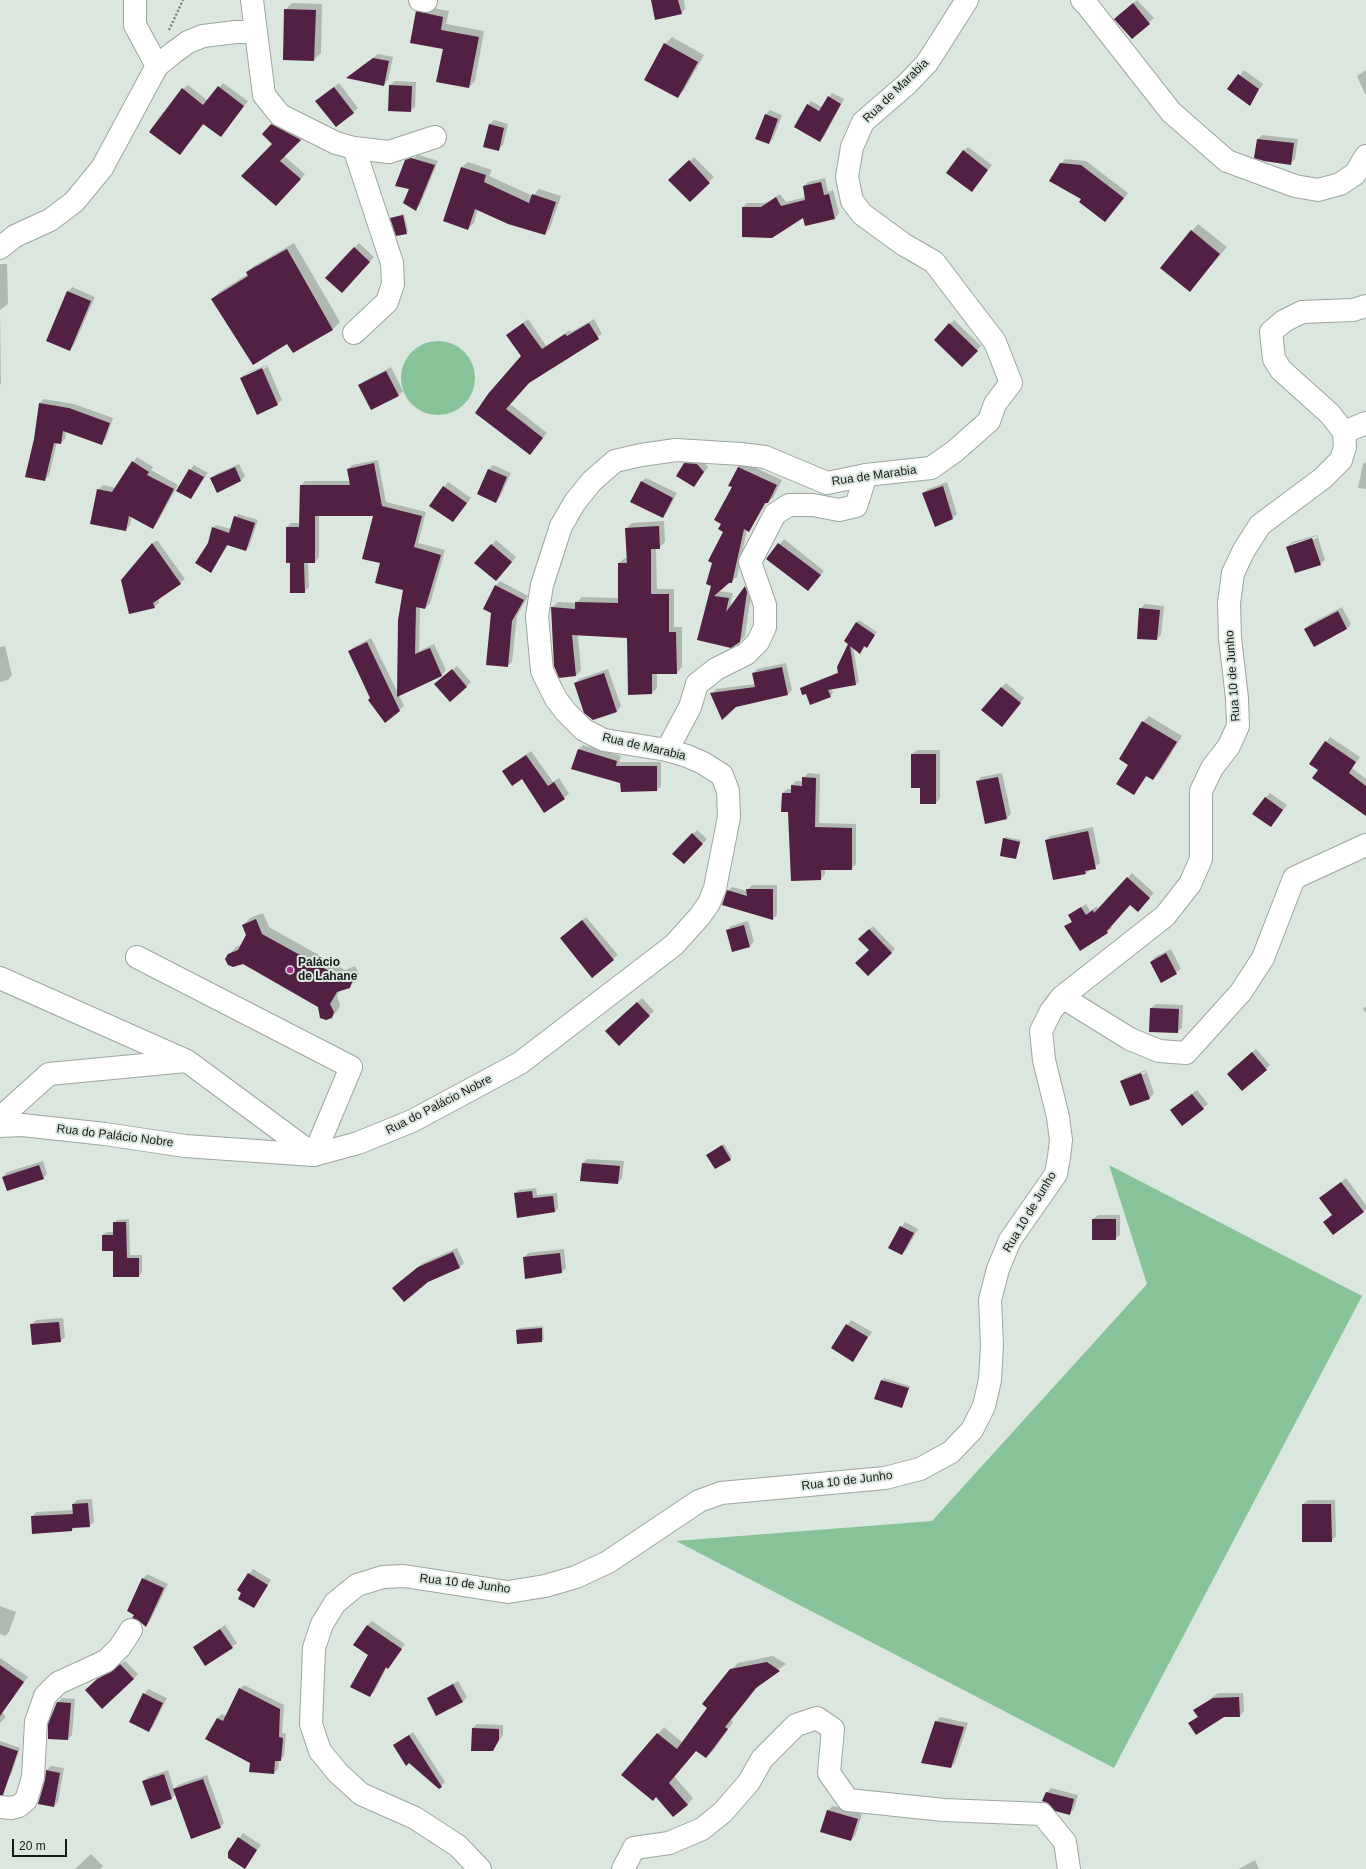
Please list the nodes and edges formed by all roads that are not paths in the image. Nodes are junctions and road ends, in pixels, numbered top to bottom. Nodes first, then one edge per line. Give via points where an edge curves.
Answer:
1 (135, 0) edge
2 (252, 0) edge
3 (966, 0) edge
4 (1082, 0) edge
5 (256, 32) junction
6 (157, 66) junction
7 (435, 138) dead end
8 (354, 148) junction
9 (1366, 156) edge
10 (0, 248) edge
11 (1366, 306) edge
12 (354, 333) dead end
13 (1366, 423) edge
14 (1344, 432) junction
15 (866, 475) junction
16 (667, 750) junction
17 (1366, 845) edge
18 (715, 888) joint
19 (137, 957) dead end
20 (0, 978) edge
21 (1062, 996) junction
22 (187, 1061) junction
23 (0, 1118) edge
24 (0, 1126) edge
25 (314, 1155) junction
26 (131, 1630) dead end
27 (0, 1807) edge
28 (480, 1869) edge
29 (623, 1869) edge
30 (1069, 1869) edge

1 - 6 main road via 135,25
2 - 5 main road
3 - 15 main road, Rua de Marabia via 928,63 863,122 852,147 847,177 852,201 862,214 903,244 934,262 996,342 1011,383 995,404 989,421 955,451 930,468
4 - 9 main road via 1171,112 1227,161 1295,186 1318,190 1340,184 1355,174
5 - 6 main road via 203,36 188,42
5 - 8 main road via 264,95 280,115 336,143
6 - 10 main road via 102,168 74,202 50,220 15,236
7 - 8 main road via 390,152
8 - 12 main road via 392,263 392,284 387,302
11 - 14 main road via 1353,310 1302,312 1284,321 1271,332 1274,359 1281,370 1330,414
13 - 14 main road
14 - 21 main road, Rua 10 de Junho via 1345,447 1341,460 1323,478 1260,525 1233,573 1229,603 1230,638 1238,726 1229,746 1212,768 1201,791 1201,859 1190,884 1165,916
15 - 16 main road via 856,506 839,510 813,505 789,505 775,514 750,562 765,605 765,627 761,637 746,654 716,670 697,684 685,718
15 - 16 main road, Rua de Marabia via 827,483 765,457 676,450 615,461 592,481 575,502 561,526 542,585 537,616 542,671 556,699 584,730 604,740
16 - 18 main road, Rua de Marabia via 703,763 722,775 728,791 729,817
17 - 21 main road via 1294,878 1263,958 1241,992 1186,1053 1159,1051 1130,1039
18 - 25 main road, Rua do Palácio Nobre via 700,916 674,945 520,1063 412,1121 358,1143
19 - 25 main road via 351,1067
20 - 22 main road
21 - 28 main road, Rua 10 de Junho via 1042,1030 1044,1060 1061,1140 1056,1174 1010,1240 998,1269 990,1300 992,1345 990,1380 984,1406 972,1430 951,1452 920,1469 884,1478 721,1493 699,1501 608,1562 576,1577 545,1586 508,1592 404,1576 357,1585 335,1603 322,1624 314,1648 311,1724 320,1751 338,1773 361,1794 415,1818 458,1846
22 - 23 main road via 49,1074
22 - 25 main road
24 - 25 main road, Rua do Palácio Nobre via 22,1125 185,1146
26 - 27 main road via 120,1647 106,1661 58,1684 45,1696 36,1722 30,1791 26,1800 19,1806
29 - 30 main road via 634,1848 669,1843 702,1829 723,1812 749,1782 762,1759 796,1725 817,1718 833,1729 829,1774 848,1800 944,1810 1042,1814 1065,1842

